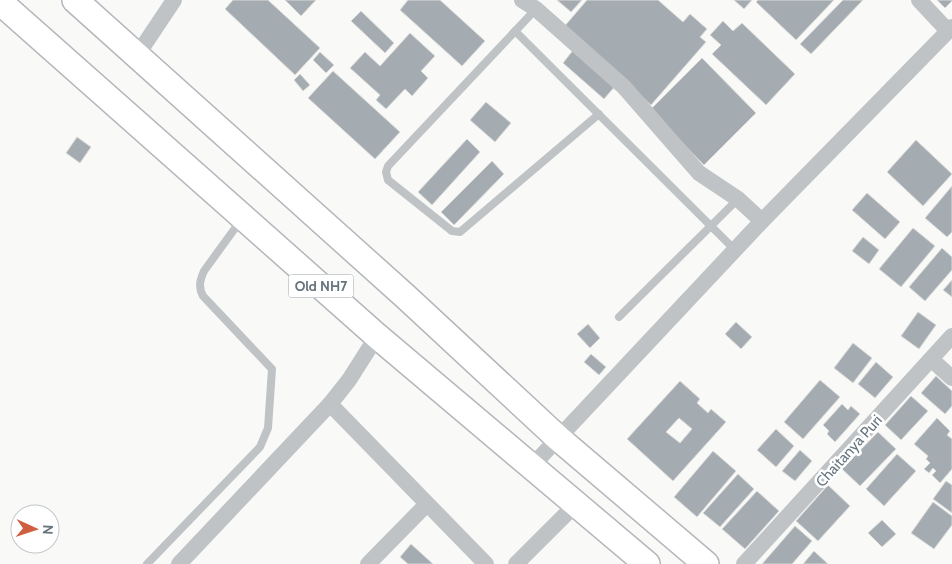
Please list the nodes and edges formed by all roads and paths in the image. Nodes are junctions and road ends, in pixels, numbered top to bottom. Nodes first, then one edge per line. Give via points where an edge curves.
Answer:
1 (75, 0) edge
2 (174, 0) edge
3 (522, 0) edge
4 (919, 0) edge
5 (0, 2) edge
6 (536, 9) junction
7 (950, 29) edge
8 (515, 31) junction
9 (138, 54) junction
10 (599, 114) junction
11 (738, 199) junction
12 (243, 217) junction
13 (762, 221) junction
14 (711, 227) junction
15 (735, 250) junction
16 (620, 317) dead end
17 (378, 336) junction
18 (952, 336) edge
19 (932, 360) junction
20 (952, 378) edge
21 (330, 404) junction
22 (558, 438) junction
23 (532, 466) junction
24 (576, 504) junction
25 (426, 505) junction
26 (147, 564) edge
27 (179, 564) edge
28 (368, 564) edge
29 (486, 564) edge
30 (516, 564) edge
31 (647, 564) edge
32 (706, 564) edge
33 (744, 564) edge

1 - 9 main road, Old NH7
2 - 9 street
3 - 6 street
4 - 7 street
5 - 12 main road, Old NH7
6 - 8 lane
6 - 11 street via 624,87 699,173
7 - 13 street
8 - 10 lane
8 - 10 lane via 388,166 388,180 452,231 460,232
9 - 22 main road, Old NH7
10 - 14 lane
11 - 13 street
11 - 14 lane
12 - 17 main road, Old NH7
12 - 26 lane via 204,272 200,289 272,369 268,428 255,454
13 - 15 street
14 - 15 lane
14 - 16 lane
15 - 22 street
17 - 21 street
17 - 23 main road, Old NH7
18 - 19 street, Chaitanya Puri
19 - 20 street
19 - 33 street, Chaitanya Puri
21 - 25 street
21 - 27 street
22 - 23 street
22 - 32 main road, Old NH7
23 - 24 main road, Old NH7
24 - 30 street
24 - 31 main road, Old NH7
25 - 28 street
25 - 29 street

